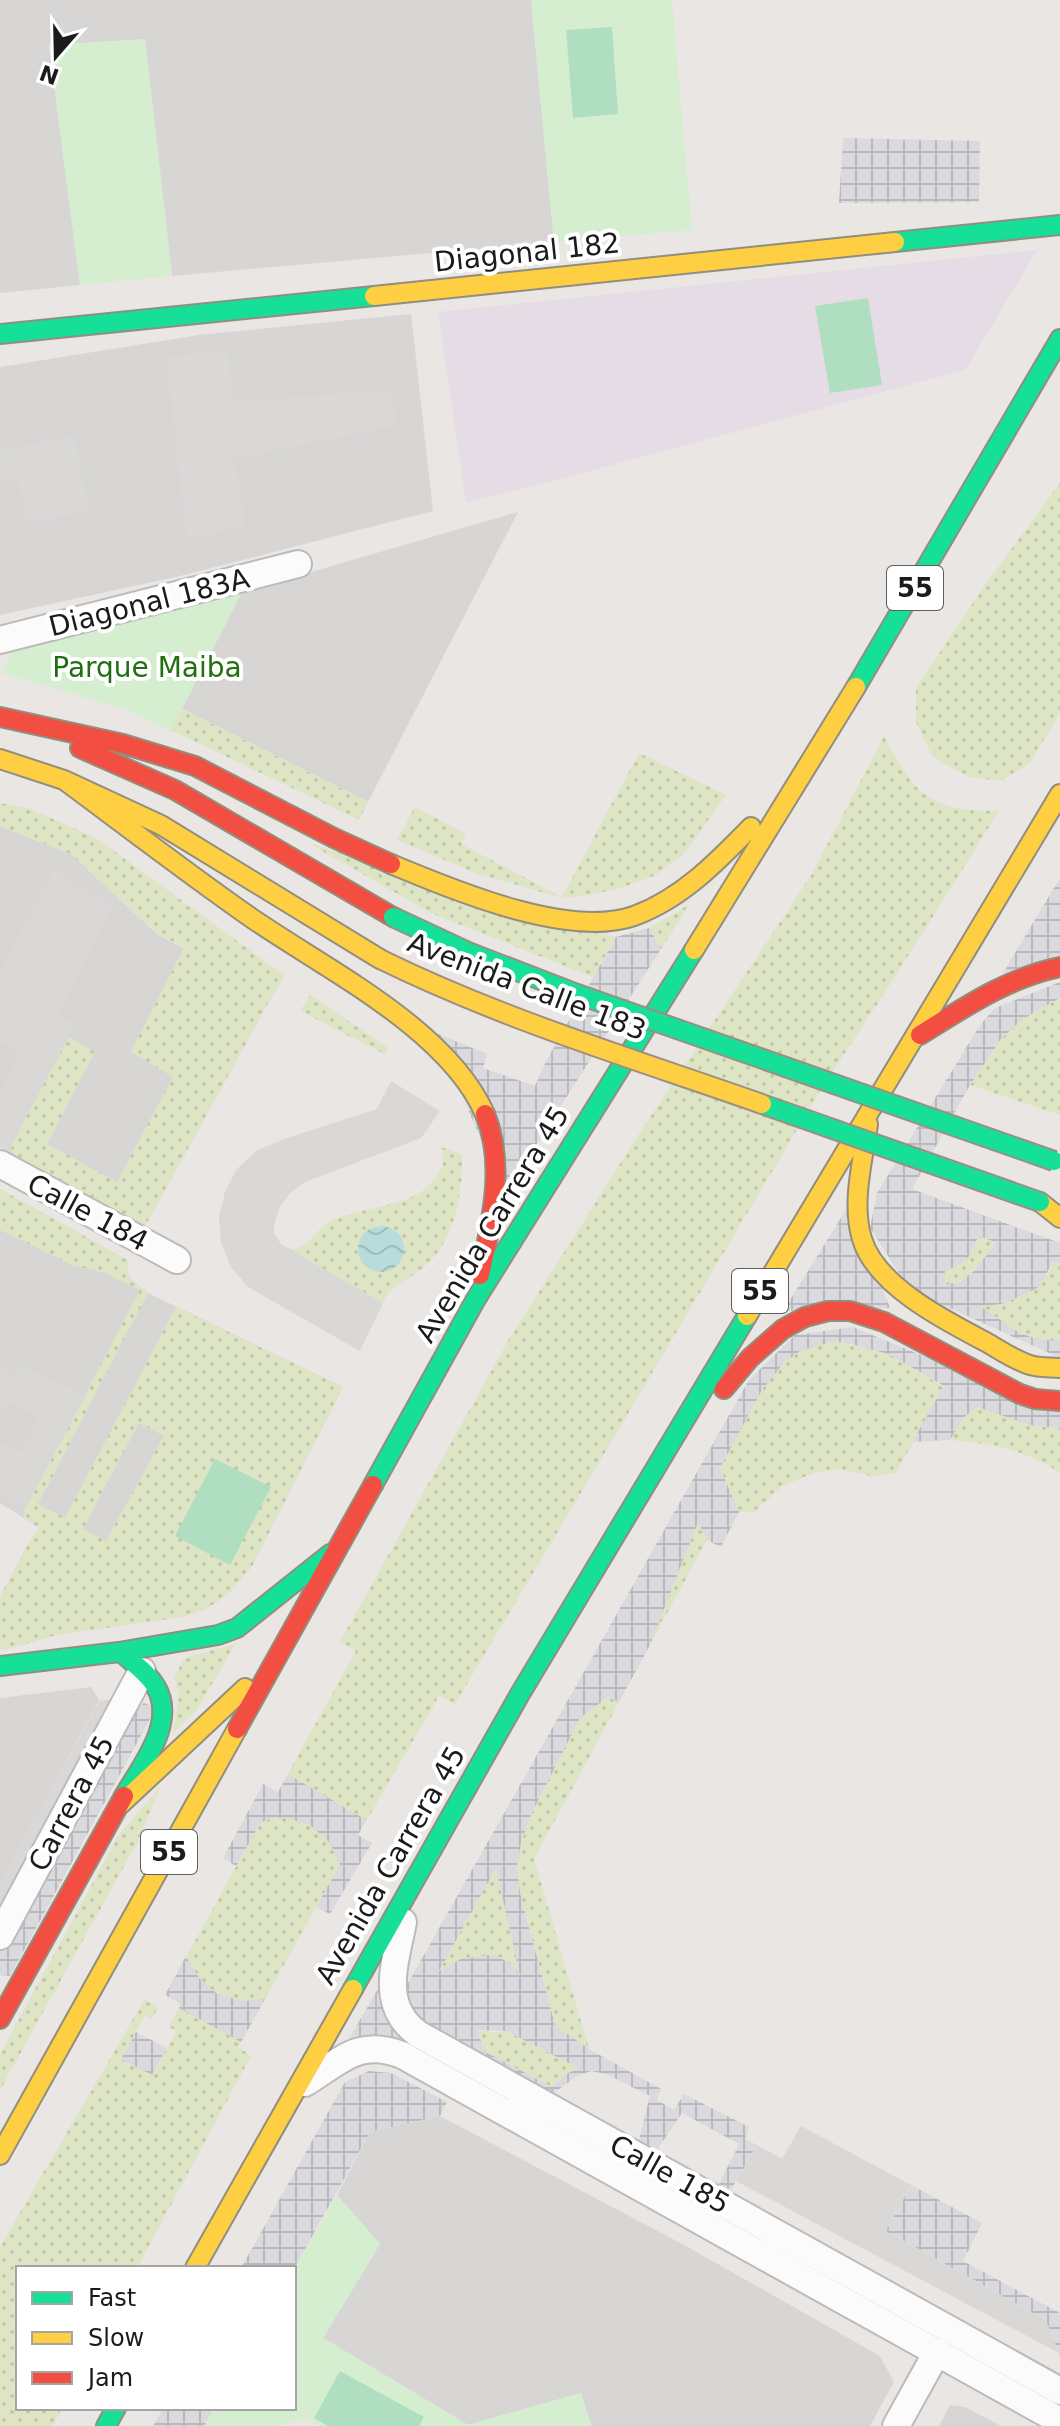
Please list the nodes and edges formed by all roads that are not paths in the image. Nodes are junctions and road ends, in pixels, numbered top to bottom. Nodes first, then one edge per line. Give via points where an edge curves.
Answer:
1 (1060, 225) edge
2 (0, 334) edge
3 (1060, 339) edge
4 (298, 564) dead end
5 (0, 640) edge
6 (0, 718) edge
7 (0, 759) edge
8 (810, 765) junction
9 (64, 780) junction
10 (1060, 794) edge
11 (1060, 967) edge
12 (911, 1041) junction
13 (870, 1109) junction
14 (1058, 1162) edge
15 (0, 1164) edge
16 (1040, 1202) junction
17 (1060, 1210) edge
18 (1060, 1218) edge
19 (177, 1260) dead end
20 (476, 1299) junction
21 (1060, 1368) edge
22 (1060, 1401) edge
23 (651, 1472) junction
24 (337, 1549) junction
25 (121, 1652) junction
26 (276, 1659) junction
27 (0, 1666) edge
28 (142, 1671) junction
29 (121, 1804) junction
30 (410, 1886) junction
31 (0, 1936) edge
32 (7, 1994) edge
33 (0, 2019) edge
34 (295, 2089) junction
35 (0, 2155) edge
36 (196, 2266) edge
37 (937, 2352) junction
38 (1060, 2391) edge
39 (1060, 2421) edge
40 (896, 2426) edge

1 - 2 main road, Diagonal 182
3 - 8 main road, Avenida Carrera 45 / 55
4 - 5 street, Diagonal 183A
6 - 8 main road via 183,762 308,826 427,878 553,919 584,922 634,915 688,887
6 - 14 main road, Avenida Calle 183, bridge via 175,790 393,917 468,952
7 - 9 main road, Avenida Calle 183
8 - 20 main road, Avenida Carrera 45 / 55
9 - 16 main road, Avenida Calle 183, bridge via 190,841 380,959 433,985
9 - 20 main road via 206,887 422,1035 468,1083 491,1129 494,1156 490,1225
10 - 12 main road, Avenida Carrera 45 / 55
11 - 12 main road via 1026,974
12 - 13 main road, Avenida Carrera 45 / 55
13 - 21 main road via 859,1225 875,1266 894,1285 1020,1361
13 - 23 main road, Avenida Carrera 45 / 55
15 - 19 street, Calle 184
16 - 17 main road, Avenida Calle 183
16 - 18 main road
20 - 24 main road, Avenida Carrera 45 / 55
22 - 23 main road via 1020,1394 867,1315 828,1311 805,1317 769,1340
23 - 30 main road, Avenida Carrera 45 / 55
24 - 25 main road via 237,1628 206,1639
24 - 26 main road, Avenida Carrera 45 / 55
25 - 27 main road
25 - 28 main road
26 - 29 main road
26 - 35 main road, Avenida Carrera 45 / 55
28 - 29 main road via 159,1691 163,1718
28 - 31 street, Carrera 45
29 - 32 main road
30 - 34 main road, Avenida Carrera 45 / 55
30 - 38 street, Calle 185 via 393,1994 409,2027
32 - 33 main road
34 - 36 main road, Avenida Carrera 45 / 55
34 - 37 street, Calle 185 via 356,2052 382,2047 392,2051
37 - 39 street, Calle 185
37 - 40 street

